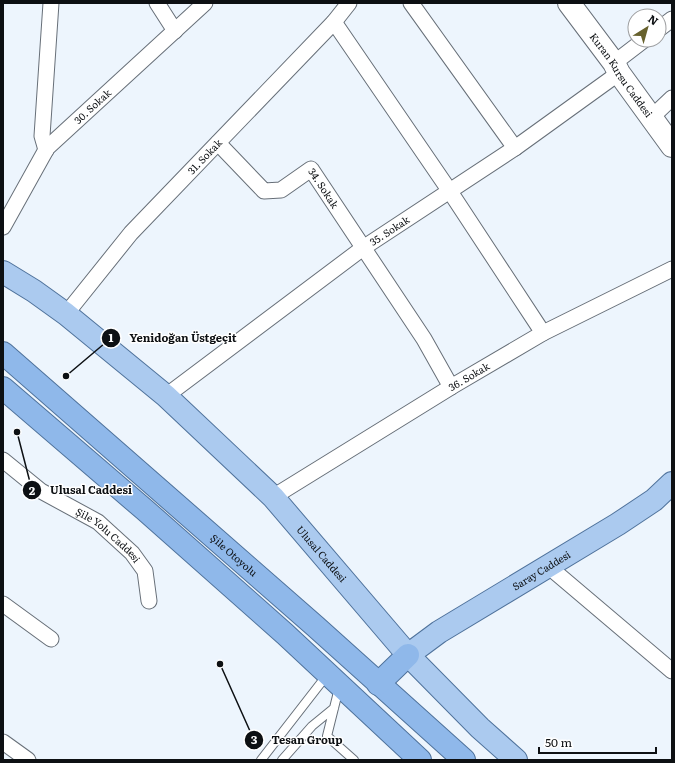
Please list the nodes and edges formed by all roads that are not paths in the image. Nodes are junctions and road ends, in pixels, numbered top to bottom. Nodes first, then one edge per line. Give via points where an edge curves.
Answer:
1 (51, 3) edge
2 (157, 3) edge
3 (205, 3) edge
4 (349, 3) edge
5 (410, 3) edge
6 (569, 3) edge
7 (334, 22) junction
8 (175, 31) junction
9 (636, 48) edge
10 (616, 68) junction
11 (672, 98) edge
12 (652, 117) junction
13 (218, 143) junction
14 (672, 146) edge
15 (515, 148) junction
16 (46, 150) junction
17 (449, 190) junction
18 (3, 227) edge
19 (363, 248) junction
20 (672, 269) edge
21 (3, 272) edge
22 (66, 314) junction
23 (543, 333) junction
24 (3, 352) edge
25 (451, 387) junction
26 (3, 388) edge
27 (166, 396) junction
28 (3, 460) edge
29 (672, 484) edge
30 (273, 496) junction
31 (548, 566) junction
32 (149, 601) dead end
33 (3, 604) edge
34 (51, 639) dead end
35 (408, 655) junction
36 (672, 671) edge
37 (334, 680) junction
38 (378, 684) junction
39 (334, 708) junction
40 (3, 742) edge
41 (28, 760) edge
42 (261, 760) edge
43 (282, 760) edge
44 (354, 760) edge
45 (420, 760) edge
46 (464, 760) edge
47 (516, 760) edge

1 - 16 street via 42,136
2 - 8 street
3 - 8 street, 30. Sokak
4 - 7 street, 31. Sokak
5 - 15 street
6 - 10 main road, Kuran Kursu Caddesi
7 - 13 street, 31. Sokak
7 - 17 street
8 - 16 street, 30. Sokak
9 - 10 street, 35. Sokak
10 - 12 main road, Kuran Kursu Caddesi
10 - 15 street, 35. Sokak
11 - 12 street
12 - 14 main road, Kuran Kursu Caddesi
13 - 19 street, 34. Sokak via 264,192 281,190 310,169
13 - 22 street, 31. Sokak via 131,233
15 - 17 street, 35. Sokak
16 - 18 street, 30. Sokak
17 - 19 street, 35. Sokak
17 - 23 street
19 - 25 street via 424,340
19 - 27 street, 35. Sokak
20 - 23 street, 36. Sokak
21 - 22 main road, Ulusal Caddesi
22 - 27 main road, Ulusal Caddesi
23 - 25 street, 36. Sokak
24 - 38 highway, Şile Otoyolu
25 - 30 street, 36. Sokak
26 - 37 highway via 151,515
27 - 30 main road, Ulusal Caddesi
28 - 32 street, Şile Yolu Caddesi via 41,491 98,522 132,553 145,571
29 - 31 main road, Saray Caddesi via 654,500 618,524
30 - 35 main road, Ulusal Caddesi
31 - 35 main road, Saray Caddesi via 439,632
31 - 36 street
33 - 34 street
35 - 38 highway
35 - 47 main road, Ulusal Caddesi via 480,728
37 - 39 lane
37 - 42 lane
37 - 45 highway
38 - 46 highway, Şile Otoyolu
39 - 43 lane via 312,726
39 - 44 lane via 327,736
40 - 41 street

